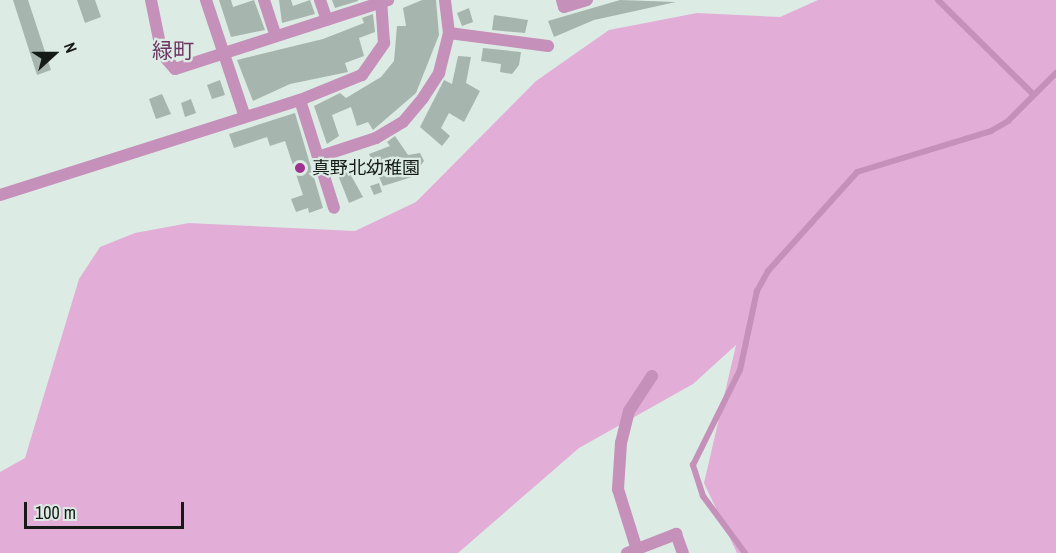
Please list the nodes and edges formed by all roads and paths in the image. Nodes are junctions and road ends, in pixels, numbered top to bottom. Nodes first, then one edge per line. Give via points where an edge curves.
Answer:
1 (151, 0) edge
2 (206, 0) edge
3 (264, 0) edge
4 (320, 0) edge
5 (445, 0) edge
6 (562, 0) edge
7 (587, 0) edge
8 (938, 0) edge
9 (384, 1) edge
10 (327, 20) junction
11 (449, 33) junction
12 (276, 36) junction
13 (548, 46) dead end
14 (224, 53) junction
15 (1056, 73) edge
16 (1033, 94) junction
17 (300, 100) junction
18 (245, 117) junction
19 (318, 157) junction
20 (0, 195) edge
21 (334, 208) dead end
22 (652, 376) dead end
23 (634, 552) edge
24 (683, 553) edge
25 (745, 553) edge

1 - 14 street via 170,68
2 - 14 street
3 - 12 street
4 - 10 street
5 - 11 street
6 - 7 street via 564,7
8 - 16 lane
9 - 10 street
9 - 17 street via 384,43 362,75
10 - 12 street
11 - 13 street
11 - 19 street via 439,72 403,122 376,138
12 - 14 street
14 - 18 street
15 - 16 lane
16 - 25 lane via 991,130 857,172 768,271 757,291 740,370 693,465 703,496
17 - 18 street
17 - 19 street
18 - 20 street
19 - 21 street
22 - 23 street via 629,411 621,443 618,489
23 - 24 street via 676,534

